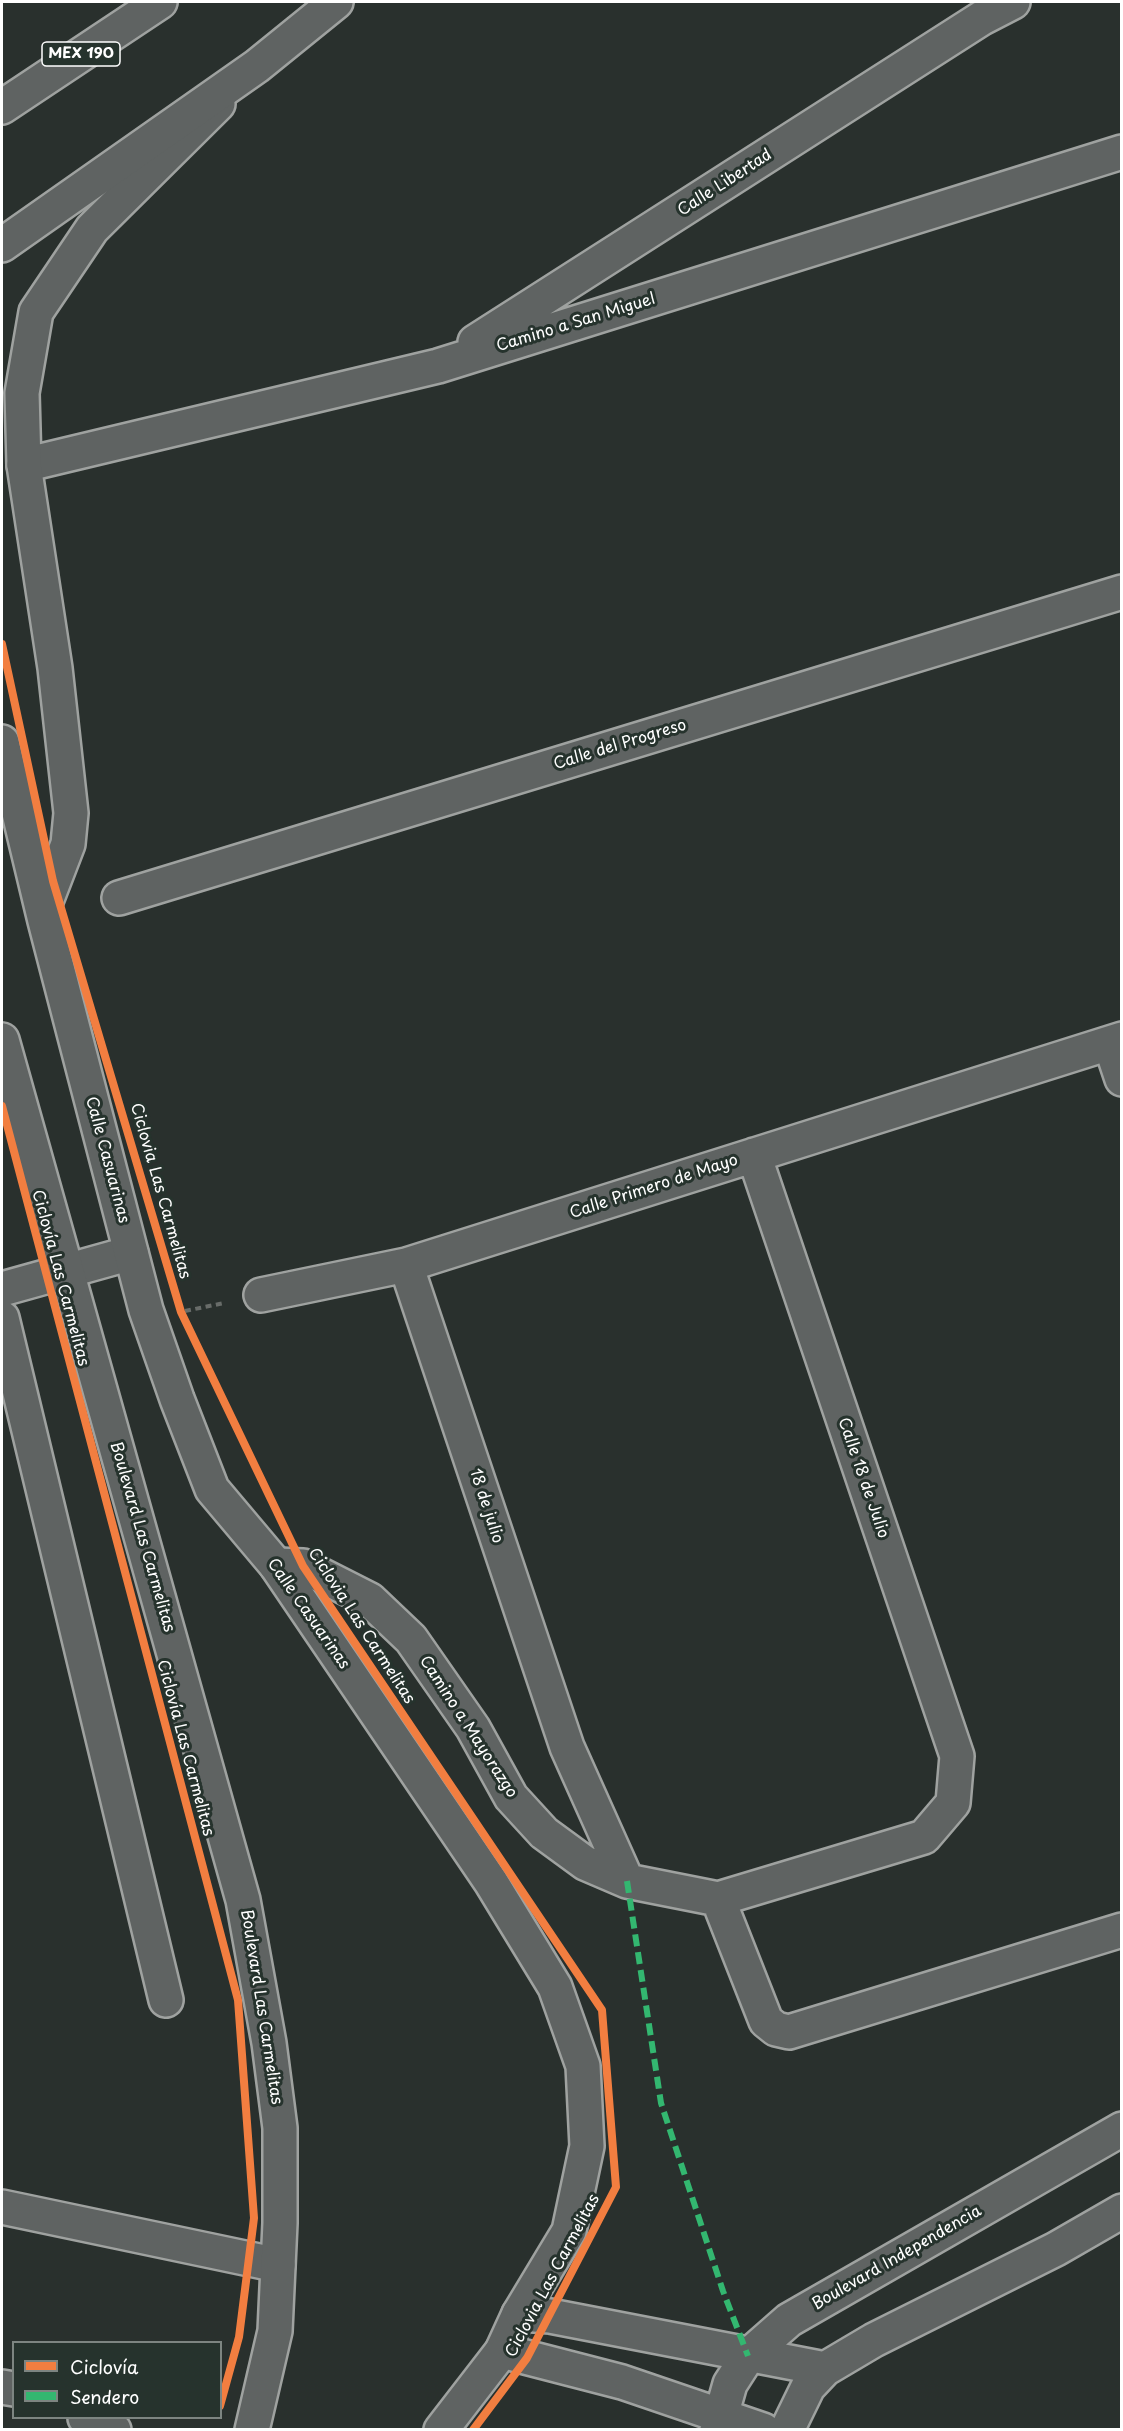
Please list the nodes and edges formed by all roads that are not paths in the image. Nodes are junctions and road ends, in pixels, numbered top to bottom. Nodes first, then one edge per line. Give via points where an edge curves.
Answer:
1 (160, 2) edge
2 (336, 2) edge
3 (1013, 2) edge
4 (257, 66) junction
5 (2, 106) edge
6 (1122, 152) edge
7 (2, 244) edge
8 (438, 366) junction
9 (24, 465) junction
10 (1122, 592) edge
11 (2, 742) edge
12 (118, 898) dead end
13 (43, 909) junction
14 (2, 1040) edge
15 (1116, 1041) edge
16 (1122, 1079) edge
17 (2, 1085) edge
18 (24, 1124) junction
19 (754, 1155) junction
20 (131, 1253) junction
21 (406, 1265) junction
22 (67, 1271) junction
23 (2, 1289) edge
24 (261, 1295) road end
25 (2, 1318) edge
26 (276, 1565) junction
27 (952, 1803) joint
28 (627, 1881) junction
29 (718, 1899) junction
30 (1122, 1930) edge
31 (166, 2000) dead end
32 (1122, 2129) edge
33 (2, 2207) edge
34 (1122, 2211) edge
35 (278, 2265) junction
36 (519, 2314) junction
37 (502, 2351) junction
38 (748, 2356) junction
39 (825, 2370) junction
40 (87, 2419) edge
41 (719, 2422) edge
42 (114, 2430) edge
43 (252, 2430) edge
44 (441, 2430) edge
45 (763, 2430) edge
46 (786, 2430) edge

1 - 5 main road, MEX 190
2 - 4 main road
3 - 8 main road, Calle Libertad via 982,18
4 - 7 main road
4 - 9 main road via 92,229 36,312 22,393
6 - 8 main road, Camino a San Miguel
8 - 9 main road, Camino a San Miguel
9 - 13 main road via 56,668 71,813 68,844
10 - 12 main road, Calle del Progreso
11 - 13 main road, Calle Casuarinas
13 - 20 main road, Calle Casuarinas
14 - 18 main road, Boulevard Las Carmelitas
15 - 16 main road
15 - 19 main road, Calle Primero de Mayo
17 - 18 main road
18 - 22 main road, Boulevard Las Carmelitas
19 - 21 main road, Calle Primero de Mayo
19 - 27 main road, Calle 18 de Julio via 957,1756
20 - 22 main road
20 - 26 main road, Calle Casuarinas via 165,1366 212,1489
21 - 24 main road, Calle Primero de Mayo
21 - 28 main road, 18 de julio via 567,1747
22 - 23 main road
22 - 35 main road, Boulevard Las Carmelitas via 243,1900 280,2128
25 - 31 main road
26 - 28 main road, Camino a Mayorazgo via 303,1566 370,1600 411,1639 473,1728 511,1797 544,1833 585,1863
26 - 36 main road, Calle Casuarinas via 491,1882 555,1987 583,2066 587,2146 569,2231
27 - 29 main road, Camino a Mayorazgo via 924,1838
28 - 29 main road, Camino a Mayorazgo
29 - 30 main road via 766,2021 789,2032
32 - 38 main road, Boulevard Independencia via 789,2320
33 - 35 main road
34 - 39 main road via 874,2340
35 - 43 main road, Boulevard Las Carmelitas via 275,2331
36 - 37 main road, Calle Casuarinas
36 - 38 main road via 550,2316
37 - 41 main road via 622,2382
37 - 44 main road, Calle Casuarinas
38 - 39 main road
38 - 41 main road, Boulevard Independencia via 730,2384
39 - 46 main road via 808,2387
40 - 42 main road
41 - 45 main road

